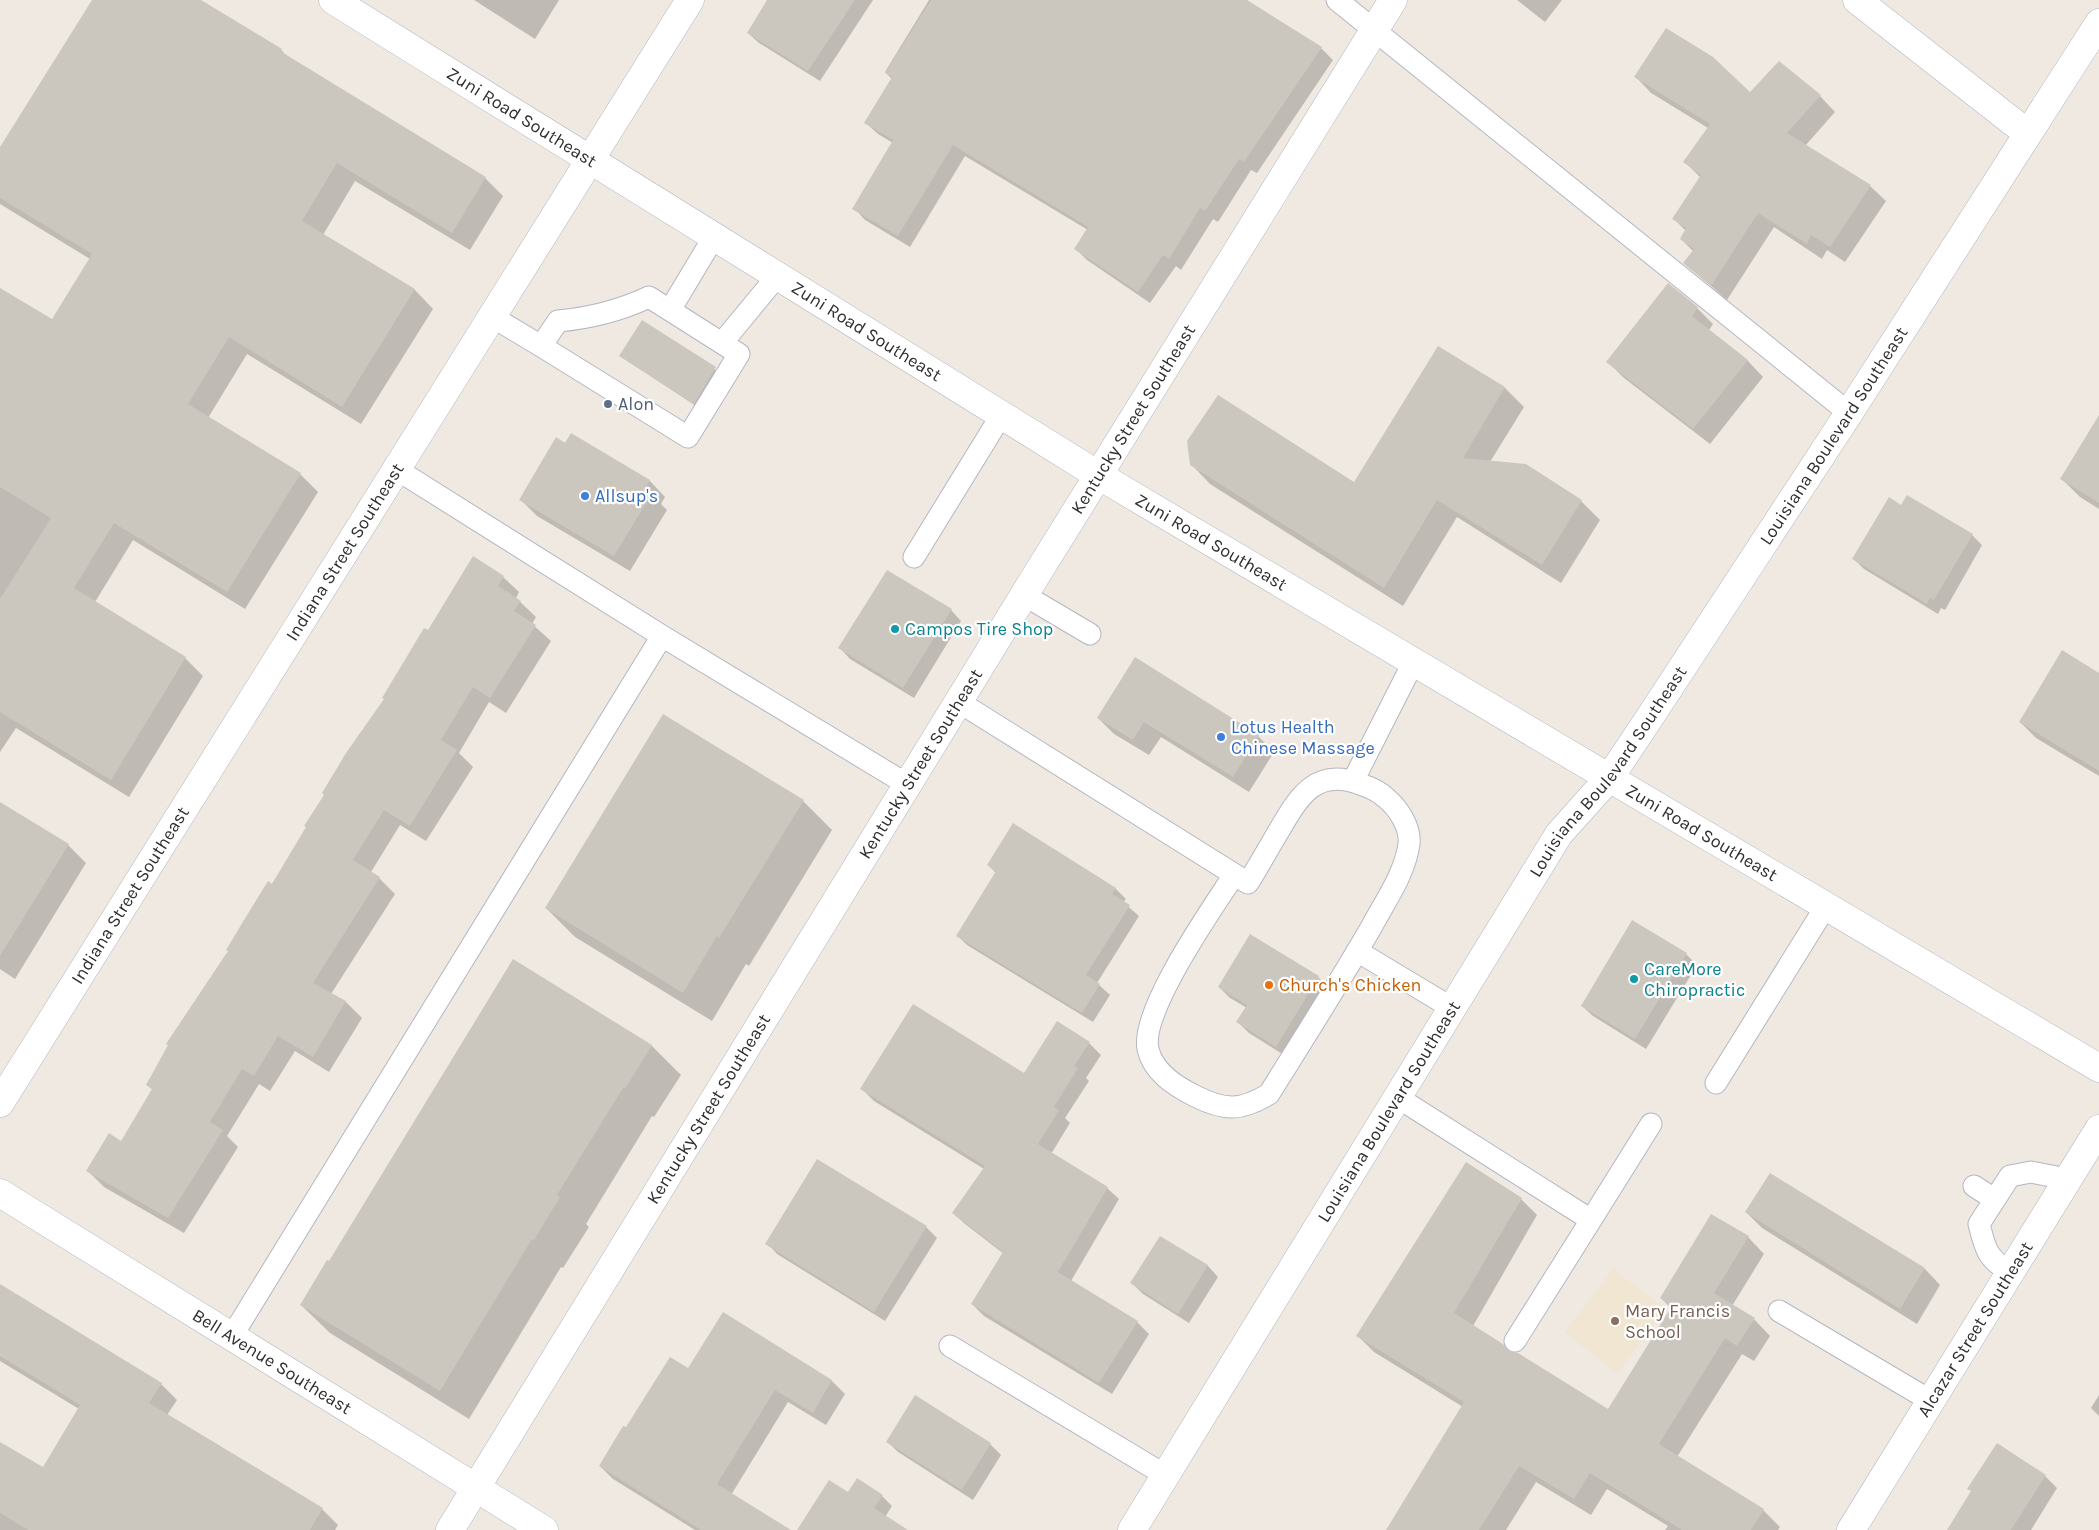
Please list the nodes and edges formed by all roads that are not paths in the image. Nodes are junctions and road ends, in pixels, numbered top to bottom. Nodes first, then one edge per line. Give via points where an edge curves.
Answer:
1 (334, 0) edge
2 (690, 0) edge
3 (1337, 0) edge
4 (1393, 0) edge
5 (1857, 0) edge
6 (2099, 23) edge
7 (1374, 30) junction
8 (2028, 133) junction
9 (590, 158) junction
10 (715, 235) junction
11 (778, 274) junction
12 (670, 310) junction
13 (492, 316) junction
14 (722, 344) junction
15 (540, 346) junction
16 (1849, 413) junction
17 (1002, 414) junction
18 (396, 469) junction
19 (1098, 475) junction
20 (914, 557) dead end
21 (1024, 595) junction
22 (1090, 634) dead end
23 (662, 636) junction
24 (1414, 661) junction
25 (959, 702) junction
26 (1610, 777) junction
27 (1353, 781) junction
28 (908, 785) junction
29 (1234, 875) junction
30 (1826, 906) junction
31 (1357, 951) junction
32 (1452, 1008) junction
33 (2099, 1068) edge
34 (1716, 1083) dead end
35 (1397, 1097) junction
36 (0, 1103) edge
37 (1651, 1124) dead end
38 (2099, 1129) edge
39 (2067, 1179) junction
40 (1974, 1186) dead end
41 (0, 1193) edge
42 (1994, 1199) junction
43 (1591, 1220) junction
44 (2010, 1272) junction
45 (1779, 1311) dead end
46 (232, 1336) junction
47 (1515, 1341) dead end
48 (950, 1346) dead end
49 (1930, 1401) junction
50 (1166, 1475) junction
51 (476, 1488) junction
52 (450, 1530) edge
53 (544, 1530) edge
54 (1132, 1530) edge
55 (1851, 1530) edge

1 - 9 street, Zuni Road Southeast
2 - 9 street, Indiana Street Southeast
3 - 7 lane
4 - 7 street, Kentucky Street Southeast
5 - 8 street
6 - 8 street, Louisiana Boulevard Southeast
7 - 16 lane
7 - 19 street, Kentucky Street Southeast
8 - 16 street, Louisiana Boulevard Southeast
9 - 10 street, Zuni Road Southeast
9 - 13 street, Indiana Street Southeast
10 - 11 street, Zuni Road Southeast
10 - 12 lane
11 - 14 lane
11 - 17 street, Zuni Road Southeast
12 - 14 lane
12 - 15 lane via 650,297 624,309 558,321
13 - 15 lane
13 - 18 street, Indiana Street Southeast
14 - 15 lane via 739,354 688,436
16 - 26 street, Louisiana Boulevard Southeast
17 - 19 street, Zuni Road Southeast
17 - 20 lane
18 - 23 lane
18 - 36 street, Indiana Street Southeast
19 - 21 street, Kentucky Street Southeast
19 - 24 street, Zuni Road Southeast
21 - 22 lane
21 - 25 street, Kentucky Street Southeast
23 - 28 lane
23 - 46 lane
24 - 26 street, Zuni Road Southeast
24 - 27 lane
25 - 28 street, Kentucky Street Southeast
25 - 29 lane
26 - 30 street, Zuni Road Southeast
26 - 32 street, Louisiana Boulevard Southeast via 1558,834
27 - 29 lane via 1333,778 1306,791 1248,883
27 - 31 lane via 1385,797 1398,810 1410,842 1397,880
28 - 51 street, Kentucky Street Southeast
29 - 31 lane via 1164,991 1148,1030 1152,1061 1175,1085 1216,1104 1237,1108 1269,1094
30 - 33 street, Zuni Road Southeast
30 - 34 lane
31 - 32 lane
32 - 35 street, Louisiana Boulevard Southeast
35 - 43 lane
35 - 50 street, Louisiana Boulevard Southeast
37 - 43 lane
38 - 39 street, Alcazar Street Southeast
39 - 42 lane via 2031,1172 2010,1176
39 - 44 street, Alcazar Street Southeast
40 - 42 lane
41 - 46 street, Bell Avenue Southeast
42 - 44 lane via 1979,1224 1985,1249 1997,1265
43 - 47 lane
44 - 49 street, Alcazar Street Southeast
45 - 49 lane
46 - 51 street, Bell Avenue Southeast
48 - 50 lane
49 - 55 street, Alcazar Street Southeast
50 - 54 street, Louisiana Boulevard Southeast
51 - 52 street, Kentucky Street Southeast
51 - 53 street, Bell Avenue Southeast

